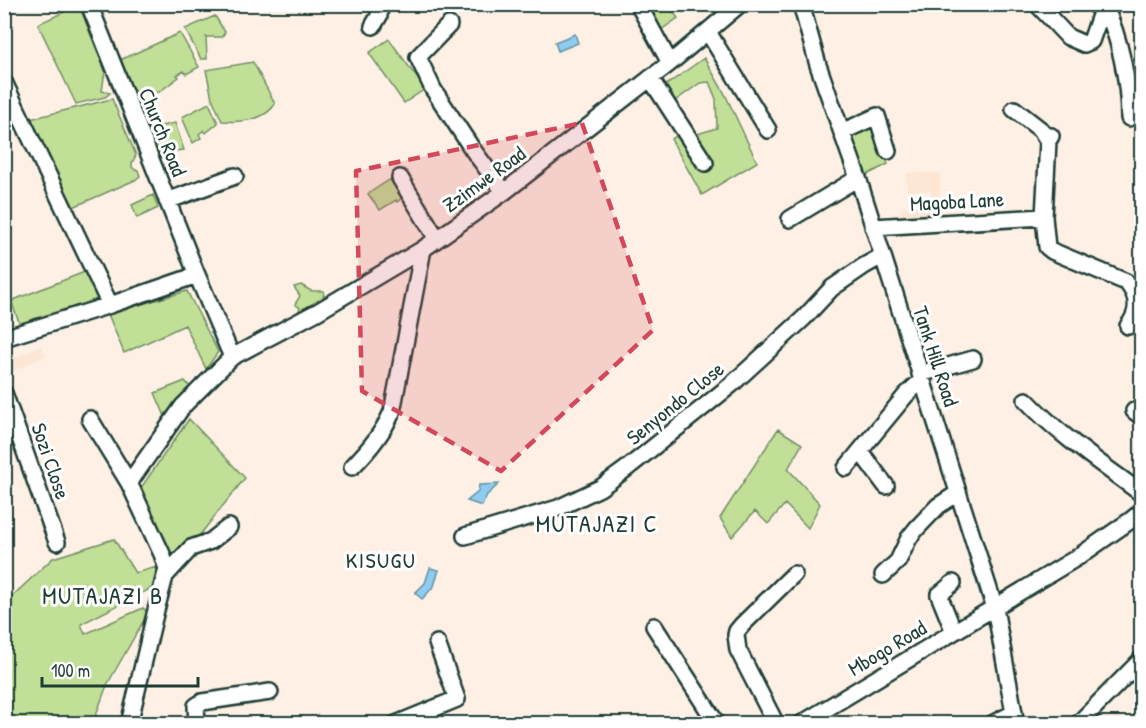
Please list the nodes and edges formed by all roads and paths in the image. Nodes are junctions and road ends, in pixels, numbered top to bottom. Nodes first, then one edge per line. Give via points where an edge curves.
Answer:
1 (89, 4) edge
2 (380, 4) edge
3 (638, 4) edge
4 (801, 4) edge
5 (1037, 4) edge
6 (739, 5) edge
7 (1104, 5) edge
8 (449, 25) dead end
9 (373, 26) dead end
10 (708, 32) junction
11 (670, 63) junction
12 (650, 78) junction
13 (4, 82) edge
14 (1014, 109) dead end
15 (1129, 118) dead end
16 (768, 130) dead end
17 (842, 132) junction
18 (888, 151) dead end
19 (705, 163) dead end
20 (235, 176) dead end
21 (399, 178) dead end
22 (858, 178) junction
23 (504, 192) junction
24 (167, 201) junction
25 (1044, 217) junction
26 (790, 219) dead end
27 (873, 226) junction
28 (437, 239) junction
29 (423, 249) junction
30 (882, 256) junction
31 (197, 275) junction
32 (1138, 291) edge
33 (110, 306) junction
34 (1128, 326) dead end
35 (4, 338) edge
36 (232, 357) junction
37 (973, 359) dead end
38 (921, 377) junction
39 (4, 393) edge
40 (1026, 400) dead end
41 (90, 419) dead end
42 (860, 451) junction
43 (352, 467) dead end
44 (846, 468) dead end
45 (129, 483) junction
46 (885, 486) dead end
47 (958, 492) junction
48 (1142, 494) edge
49 (1142, 511) edge
50 (229, 526) dead end
51 (465, 536) dead end
52 (57, 543) dead end
53 (167, 574) junction
54 (794, 574) dead end
55 (883, 575) dead end
56 (952, 583) dead end
57 (995, 608) junction
58 (654, 626) dead end
59 (954, 632) junction
60 (437, 643) dead end
61 (1142, 659) edge
62 (270, 692) dead end
63 (1015, 718) edge
64 (804, 722) edge
65 (129, 723) edge
66 (197, 723) edge
67 (396, 723) edge
68 (717, 723) edge
69 (776, 723) edge
70 (992, 723) edge
71 (1078, 723) edge

1 - 24 street, Church Road
2 - 9 street
3 - 11 street
4 - 17 street, Tank Hill Road
5 - 7 street via 1068,37 1084,44 1091,41
6 - 10 street, Zzimwe Road
7 - 15 street via 1123,63
8 - 23 street via 418,57 433,89
10 - 11 street, Zzimwe Road
10 - 16 street
11 - 12 street, Zzimwe Road
12 - 19 street
12 - 23 street, Zzimwe Road
13 - 33 street
14 - 25 street via 1049,139
17 - 18 street via 877,116
17 - 22 street, Tank Hill Road
20 - 24 street
21 - 28 street
22 - 26 street
22 - 27 street, Tank Hill Road
23 - 28 street, Zzimwe Road
24 - 31 street, Church Road
25 - 27 street, Magoba Lane
25 - 32 street via 1047,247 1052,251 1126,282
27 - 30 street, Tank Hill Road
28 - 29 street, Zzimwe Road
29 - 36 street, Zzimwe Road
29 - 43 street via 392,412 379,436
30 - 38 street, Tank Hill Road
30 - 51 street, Senyondo Close via 832,288 731,386 600,488 558,508
31 - 33 street
31 - 36 street, Church Road
32 - 34 street via 1135,318
33 - 35 street
36 - 45 street, Zzimwe Road via 183,406
37 - 38 street
38 - 42 street
38 - 47 street, Tank Hill Road
39 - 52 street, Sozi Close
40 - 48 street via 1056,429
41 - 45 street
42 - 44 street
42 - 46 street
45 - 53 street via 162,554
47 - 55 street via 916,528 898,561
47 - 57 street, Tank Hill Road
49 - 57 street, Mbogo Road via 1078,557
50 - 53 street via 211,541 191,548
53 - 65 street
54 - 69 street via 742,625 736,639
56 - 59 street via 939,595
57 - 59 street, Mbogo Road
57 - 63 street, Tank Hill Road
58 - 68 street
59 - 64 street, Mbogo Road
60 - 67 street via 457,699
61 - 71 street
62 - 66 street via 202,702 196,706
63 - 70 street

